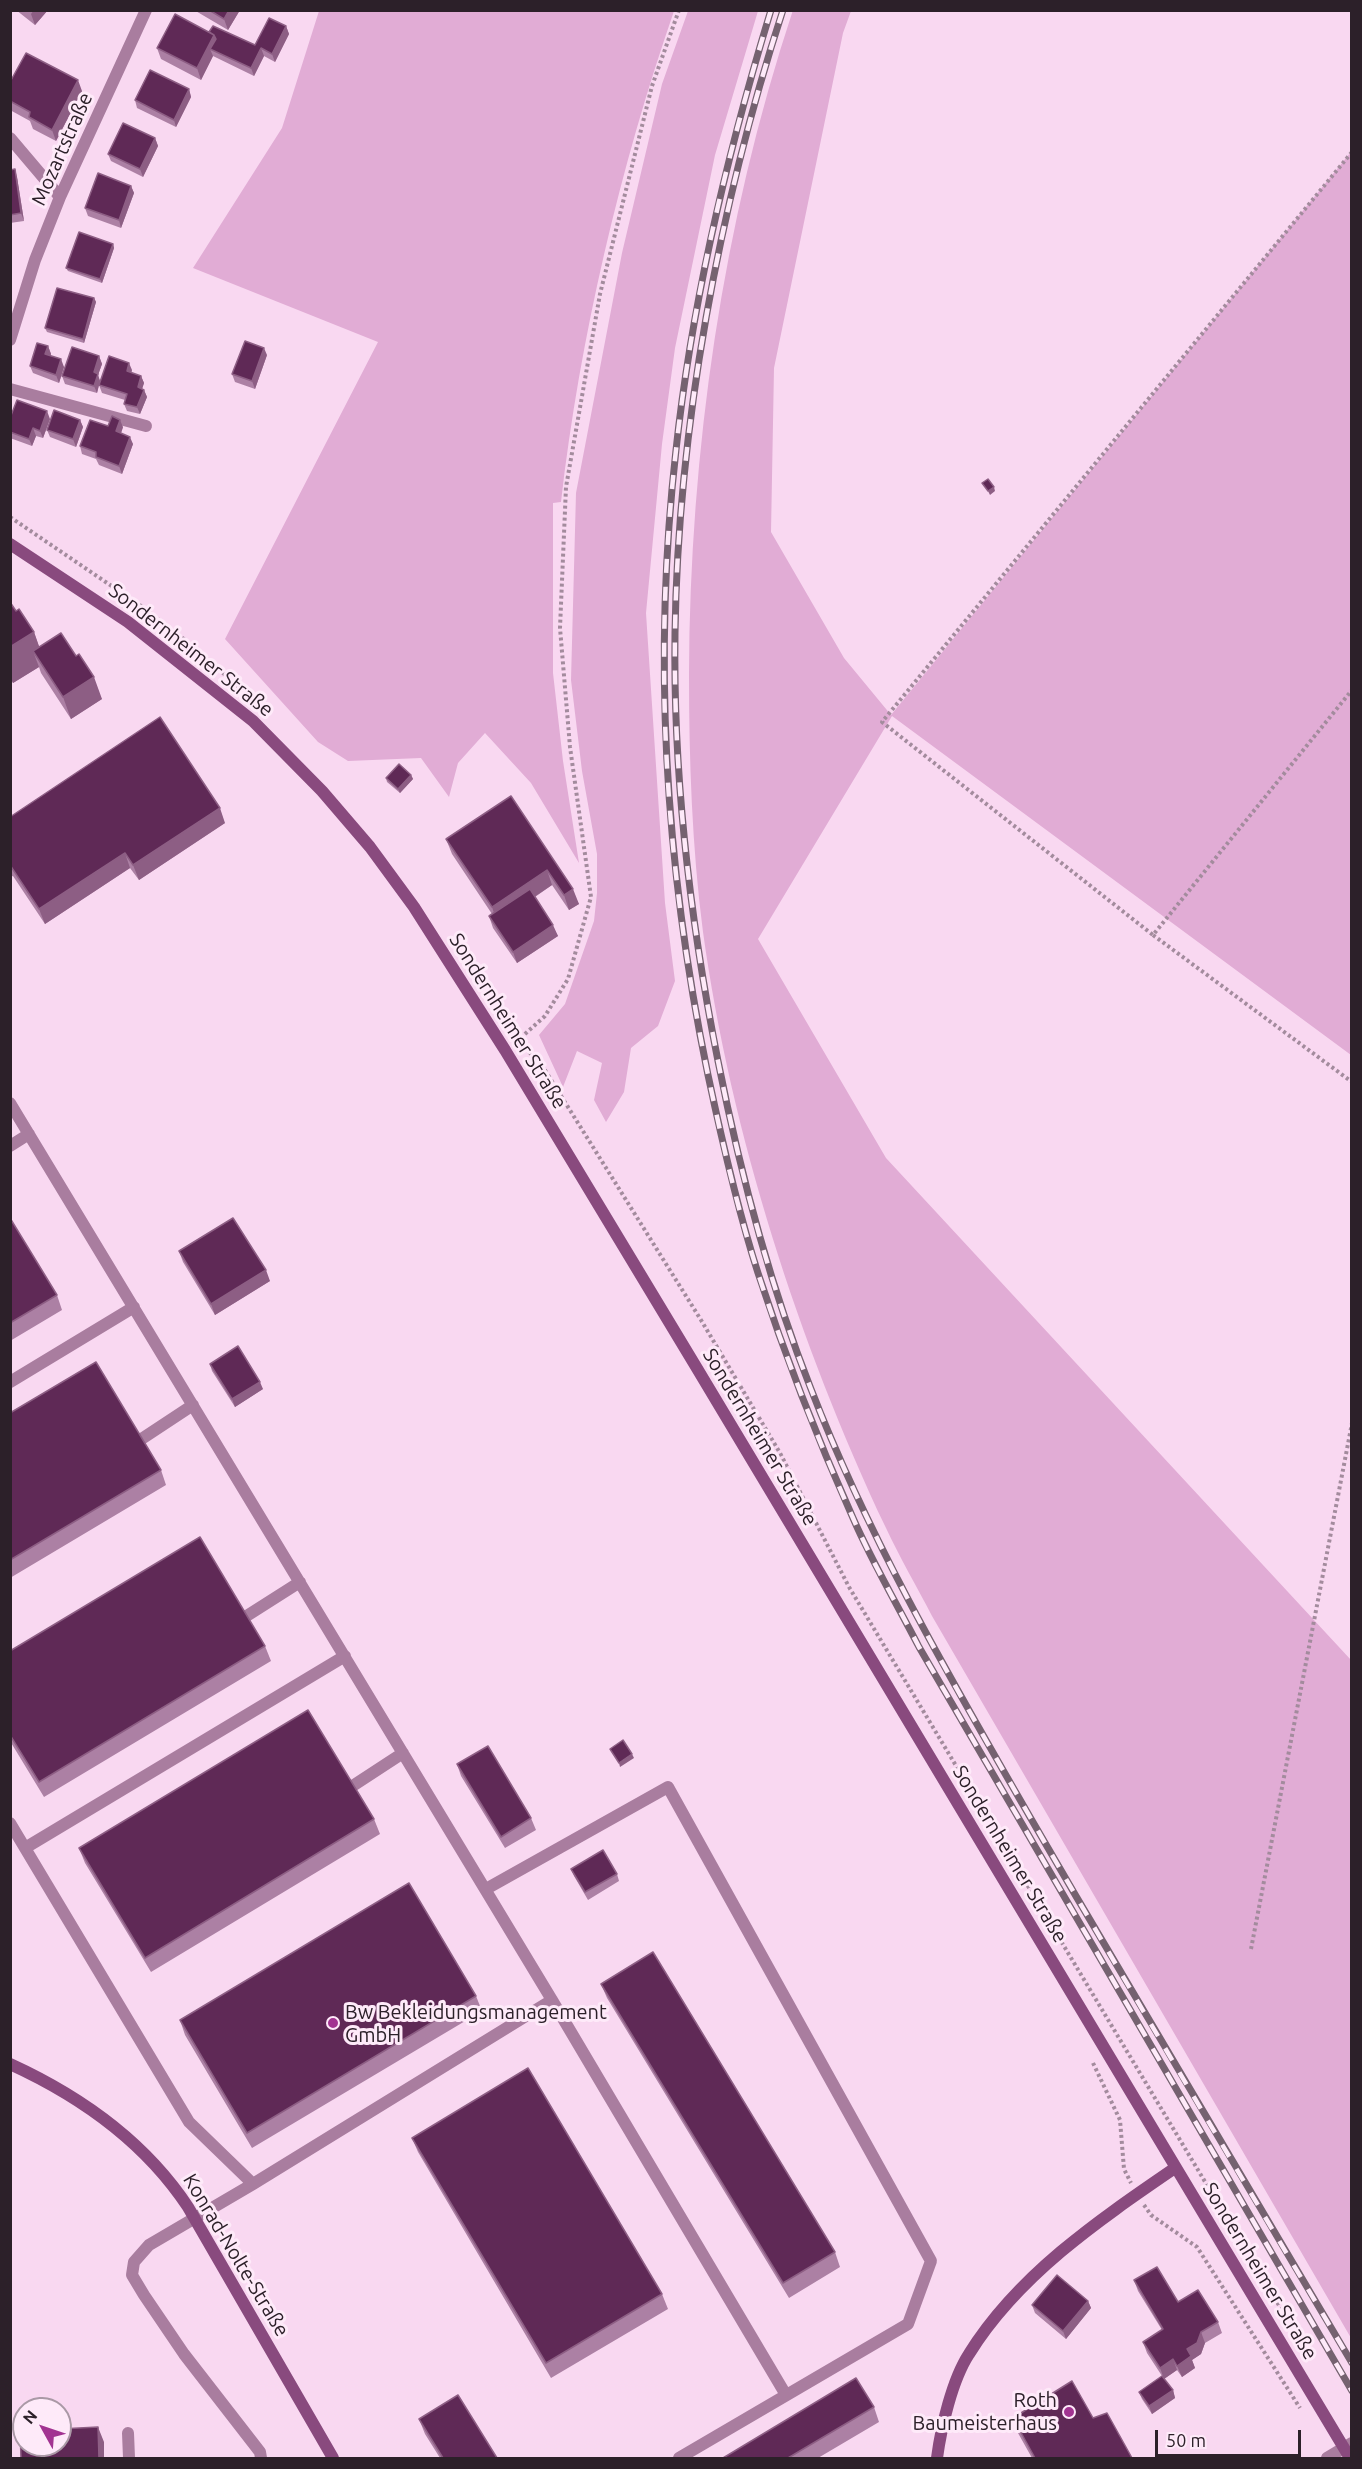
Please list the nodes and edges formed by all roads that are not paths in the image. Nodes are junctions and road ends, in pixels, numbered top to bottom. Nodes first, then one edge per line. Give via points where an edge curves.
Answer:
1 (146, 10) edge
2 (10, 138) edge
3 (60, 197) junction
4 (10, 340) edge
5 (10, 389) edge
6 (146, 426) dead end
7 (10, 544) edge
8 (10, 1103) edge
9 (29, 1134) junction
10 (10, 1146) edge
11 (134, 1307) junction
12 (10, 1382) edge
13 (193, 1405) junction
14 (140, 1440) edge
15 (300, 1582) junction
16 (244, 1617) edge
17 (345, 1656) junction
18 (403, 1753) junction
19 (351, 1787) edge
20 (10, 1823) edge
21 (25, 1848) junction
22 (486, 1889) junction
23 (552, 2000) junction
24 (10, 2064) edge
25 (1175, 2168) junction
26 (253, 2184) junction
27 (786, 2395) junction
28 (128, 2433) dead end
29 (1352, 2444) edge
30 (129, 2458) edge
31 (261, 2458) edge
32 (333, 2458) edge
33 (679, 2458) edge
34 (937, 2458) edge
35 (1327, 2458) edge
36 (1350, 2458) edge

1 - 3 street, Mozartstraße
2 - 3 street
3 - 4 street, Mozartstraße
5 - 6 street
7 - 25 main road, Sondernheimer Straße via 128,622 253,721 322,791 414,907 505,1050
8 - 9 street
9 - 10 street
9 - 11 street
11 - 12 street
11 - 13 street
13 - 14 street
13 - 15 street
15 - 16 street
15 - 17 street
17 - 18 street
17 - 21 street
18 - 19 street
18 - 22 street
20 - 21 street
21 - 26 street via 189,2121
22 - 23 street
22 - 27 street via 668,1787 931,2260 908,2324
23 - 26 street
23 - 27 street
24 - 32 main road, Konrad-Nolte-Straße via 92,2110 168,2178
25 - 34 main road via 1051,2261 1006,2303 968,2355 946,2409
25 - 36 main road, Sondernheimer Straße
26 - 31 street via 142,2251 134,2262 132,2275 184,2354
27 - 33 street
28 - 30 street
29 - 35 street

